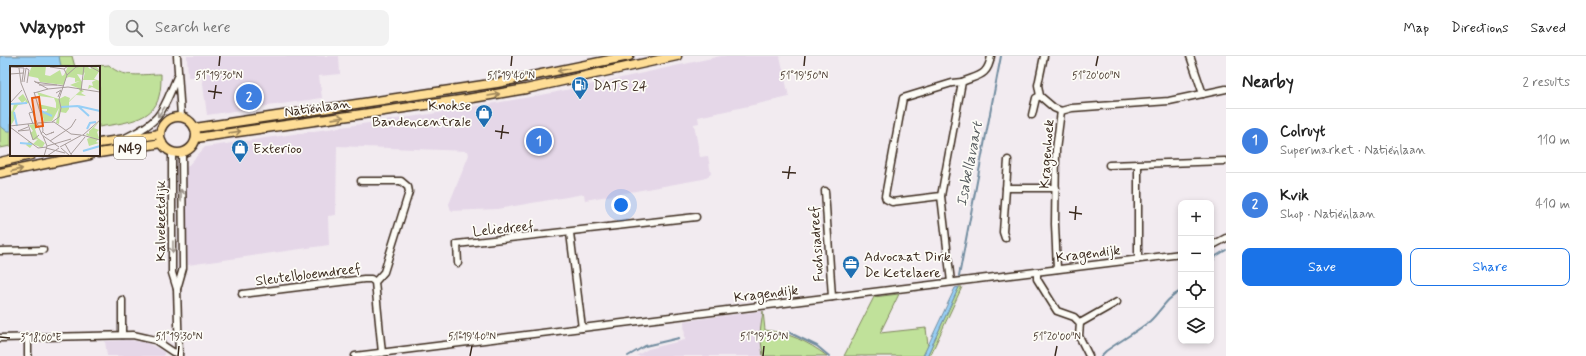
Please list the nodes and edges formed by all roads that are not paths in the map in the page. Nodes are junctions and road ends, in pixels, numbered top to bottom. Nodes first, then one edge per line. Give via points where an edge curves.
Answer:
1 (177, 56) edge
2 (629, 56) edge
3 (677, 56) edge
4 (991, 56) edge
5 (1044, 56) edge
6 (1190, 56) edge
7 (177, 76) junction
8 (962, 82) junction
9 (1226, 89) edge
10 (1202, 94) junction
11 (1040, 96) junction
12 (1061, 111) junction
13 (1032, 115) dead end
14 (181, 116) junction
15 (195, 128) junction
16 (160, 134) junction
17 (196, 138) junction
18 (122, 139) junction
19 (100, 143) edge
20 (162, 143) junction
21 (172, 152) junction
22 (100, 153) edge
23 (182, 153) junction
24 (27, 156) edge
25 (85, 156) edge
26 (1008, 160) dead end
27 (1225, 161) edge
28 (0, 162) edge
29 (1138, 165) junction
30 (1109, 166) dead end
31 (0, 174) edge
32 (361, 181) dead end
33 (1006, 188) junction
34 (1056, 188) junction
35 (825, 191) dead end
36 (941, 196) junction
37 (696, 217) dead end
38 (570, 233) junction
39 (1005, 238) dead end
40 (1226, 238) edge
41 (1214, 244) edge
42 (43, 250) dead end
43 (0, 251) edge
44 (1178, 254) edge
45 (1138, 259) junction
46 (458, 263) dead end
47 (1057, 270) junction
48 (1037, 272) junction
49 (375, 282) junction
50 (951, 282) junction
51 (177, 289) junction
52 (242, 294) dead end
53 (832, 296) junction
54 (122, 300) dead end
55 (1117, 302) dead end
56 (1080, 323) junction
57 (582, 328) junction
58 (122, 335) junction
59 (28, 337) junction
60 (0, 338) edge
61 (382, 353) junction
62 (179, 354) edge
63 (28, 356) edge
64 (355, 356) edge
65 (1089, 356) edge

1 - 7 street
2 -> 15 main road, Natiënlaan via 491,84
17 -> 3 main road, Natiënlaan via 533,88
4 - 8 street via 990,66 986,71
5 - 11 street via 1038,85
6 - 10 street
7 - 14 street
7 -> 18 street via 166,106 155,120 142,130
8 - 36 street
8 - 36 street via 904,98 885,196 892,202
9 - 10 street, Kragenhoek
10 - 12 street, Kragenhoek via 1169,101
11 - 12 street
11 - 13 street via 1036,98
12 - 34 street, Kragenhoek via 1056,150
14 - 15 main road via 188,119
14 - 16 main road, N49 via 166,120
15 - 17 main road
16 - 18 main road, N49
16 - 20 main road, N49
17 - 23 main road via 193,146
18 - 19 main road, N49
20 - 21 main road, N49
20 - 22 main road, N49
21 - 23 main road
21 -> 51 street, Kalvekeetdijk via 172,273
51 -> 23 street, Kalvekeetdijk via 183,268
24 - 28 main road
31 -> 25 main road
26 - 33 street
27 - 29 street
29 - 30 street
29 - 45 street
32 - 49 street, Sleutelbloemdreef via 401,181 408,187 409,192 384,272
33 - 34 street
33 - 39 street via 1003,232
34 - 47 street, Kragenhoek
35 - 53 street, Fuchsiadreef
36 - 50 street
37 - 38 street, Leliedreef
38 - 46 street, Leliedreef via 456,244
38 - 57 street
40 - 41 street
42 - 43 street
44 - 45 street, Kragendijk
45 - 47 street, Kragendijk
47 - 48 street, Kragendijk
48 - 50 street, Kragendijk
48 - 56 street via 1038,279 1057,311 1074,317
49 - 52 street, Sleutelbloemdreef via 364,279
49 - 61 street, Sleutelbloemdreef
50 - 53 street, Kragendijk
51 - 62 street, Kalvekeetdijk
53 - 57 street, Kragendijk
54 - 58 street
55 - 56 street
56 - 65 street via 1080,340
57 - 61 street, Kragendijk
58 - 59 street
58 - 62 street via 155,340
59 - 60 street
59 - 63 street
61 - 64 street, Kragendijk

